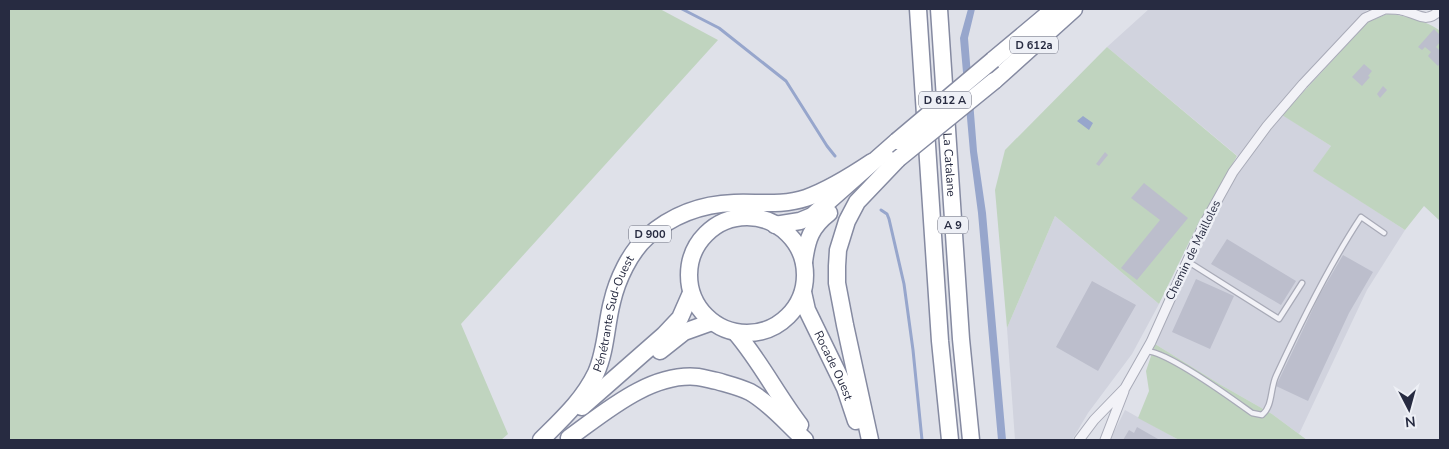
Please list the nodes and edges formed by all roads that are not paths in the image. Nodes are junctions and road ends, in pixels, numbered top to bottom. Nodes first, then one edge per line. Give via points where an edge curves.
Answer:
1 (918, 9) edge
2 (939, 9) edge
3 (1054, 9) edge
4 (1074, 9) edge
5 (1387, 9) edge
6 (1440, 10) edge
7 (993, 60) joint
8 (994, 81) joint
9 (898, 159) junction
10 (872, 162) junction
11 (776, 224) junction
12 (1384, 233) dead end
13 (1187, 261) junction
14 (804, 262) junction
15 (1302, 283) dead end
16 (803, 292) junction
17 (691, 293) junction
18 (712, 322) junction
19 (736, 333) junction
20 (1146, 351) junction
21 (1124, 388) junction
22 (568, 439) edge
23 (543, 440) edge
24 (804, 440) edge
25 (811, 440) edge
26 (862, 440) edge
27 (870, 440) edge
28 (950, 440) edge
29 (971, 440) edge
30 (1079, 440) edge
31 (1106, 440) edge

1 - 28 highway, La Catalane / A 9
2 - 29 highway, La Catalane / A 9
3 - 7 highway, D 612a
4 - 8 highway, D 612a
5 - 6 street, Chemin de Mailloles via 1402,10 1421,18 1433,17
5 - 13 street, Chemin de Mailloles via 1365,18 1267,126 1233,172
7 - 10 highway, Pénétrante Sud-Ouest / D 612 A, bridge
8 - 9 highway, D 612 A, bridge
9 - 14 highway via 824,217 807,242
9 - 27 highway via 854,209 838,250 837,282
10 - 11 highway, Pénétrante Sud-Ouest via 812,216
10 - 23 highway, Pénétrante Sud-Ouest / D 900 via 805,199 706,206 663,224 646,238 635,250 619,279 597,371 581,399
11 - 14 highway, Rocade Ouest via 794,240
11 - 17 highway, Rocade Ouest via 758,218 739,218 715,226 697,244 692,256 689,268
12 - 20 lane via 1361,217 1300,324 1262,415 1252,413 1155,351
13 - 15 lane via 1279,318
13 - 20 street, Chemin de Mailloles
14 - 16 highway, Rocade Ouest
16 - 19 highway, Rocade Ouest via 793,311 777,325 757,333
16 - 26 highway, Rocade Ouest via 808,310 845,388
17 - 18 highway, Rocade Ouest via 703,314
17 - 23 highway, Pénétrante Sud-Ouest / D 900 via 680,318 664,335
18 - 19 highway, Rocade Ouest
18 - 22 highway via 684,332 654,356
19 - 25 highway, Rocade Ouest
20 - 21 street, Chemin de Mailloles
21 - 30 street, Chemin de Mailloles
21 - 31 street
22 - 24 highway via 640,390 670,379 697,377 749,392

